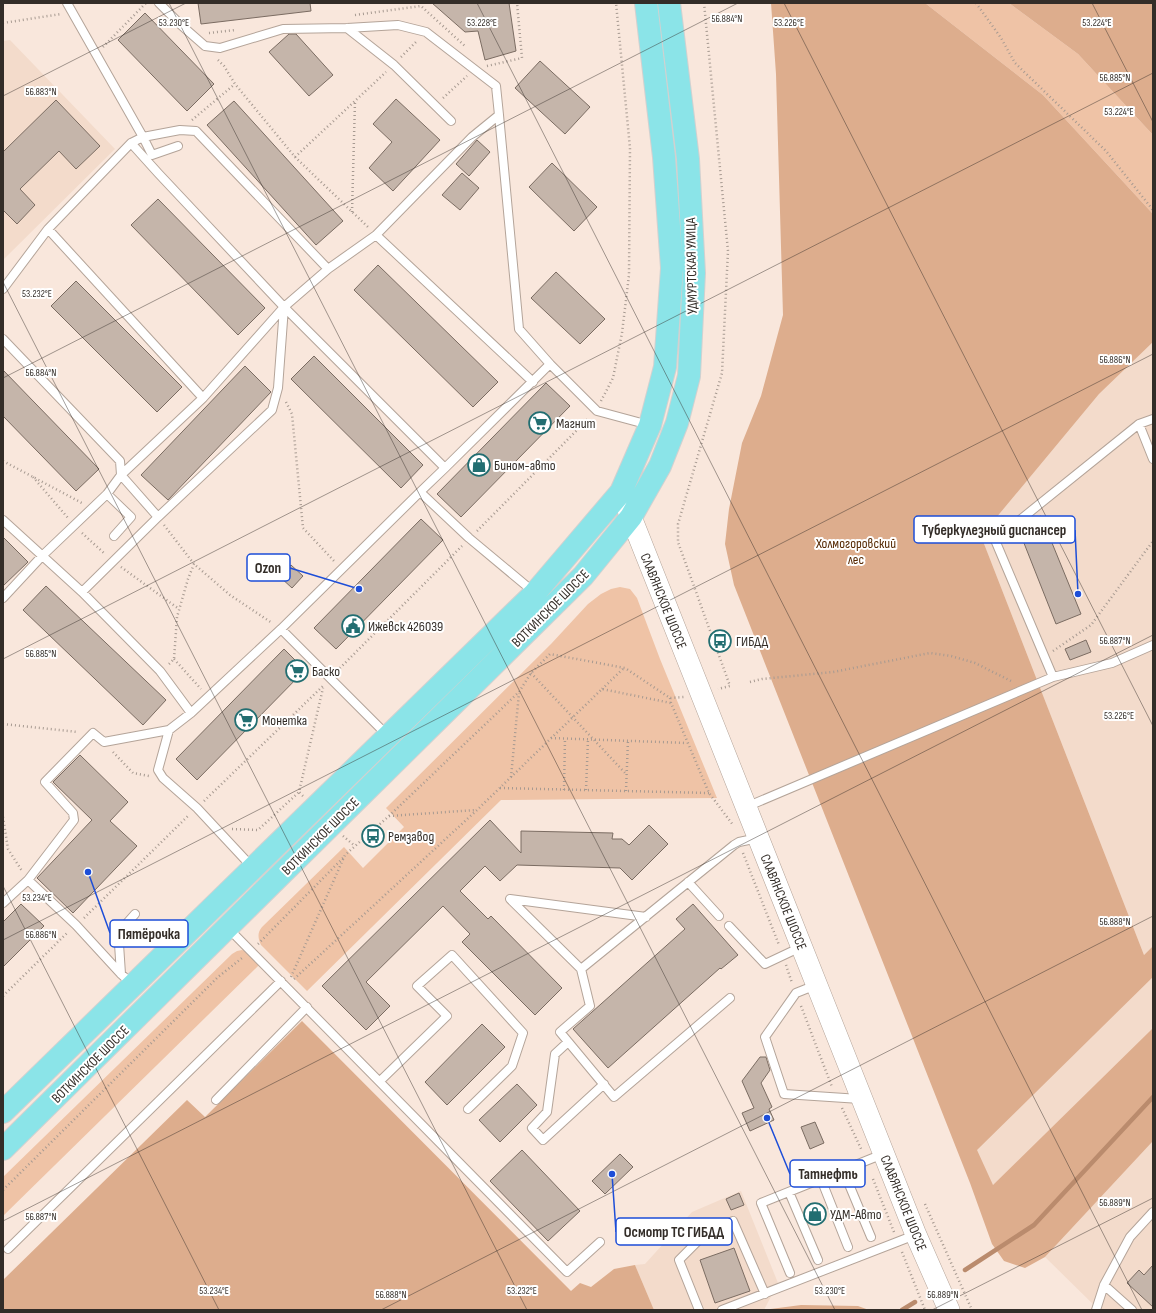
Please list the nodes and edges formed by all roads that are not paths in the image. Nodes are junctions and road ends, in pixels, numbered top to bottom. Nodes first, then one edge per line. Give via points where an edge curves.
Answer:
1 (67, 3) edge
2 (159, 3) edge
3 (646, 3) edge
4 (670, 3) edge
5 (347, 28) junction
6 (499, 115) junction
7 (451, 121) dead end
8 (143, 137) junction
9 (132, 143) junction
10 (178, 146) dead end
11 (48, 229) junction
12 (376, 235) junction
13 (328, 269) junction
14 (3, 289) edge
15 (284, 307) junction
16 (3, 339) edge
17 (550, 364) junction
18 (533, 382) junction
19 (204, 398) junction
20 (1153, 419) edge
21 (1139, 424) junction
22 (650, 425) junction
23 (1153, 459) edge
24 (445, 468) junction
25 (121, 475) junction
26 (420, 492) junction
27 (621, 492) junction
28 (107, 494) junction
29 (158, 517) junction
30 (631, 518) junction
31 (3, 520) edge
32 (114, 536) dead end
33 (42, 556) junction
34 (82, 592) junction
35 (535, 593) junction
36 (3, 598) edge
37 (281, 629) junction
38 (1153, 645) edge
39 (1053, 677) junction
40 (191, 713) junction
41 (169, 730) junction
42 (388, 736) junction
43 (746, 808) junction
44 (758, 837) junction
45 (254, 868) junction
46 (28, 880) junction
47 (688, 882) junction
48 (3, 903) edge
49 (135, 914) dead end
50 (646, 916) junction
51 (719, 916) dead end
52 (729, 926) dead end
53 (227, 928) junction
54 (802, 947) junction
55 (581, 969) junction
56 (127, 980) junction
57 (284, 984) junction
58 (817, 985) junction
59 (730, 998) dead end
60 (307, 1007) junction
61 (568, 1042) junction
62 (380, 1081) junction
63 (604, 1084) junction
64 (862, 1099) junction
65 (216, 1100) dead end
66 (468, 1109) dead end
67 (3, 1112) edge
68 (3, 1149) edge
69 (884, 1154) junction
70 (843, 1170) junction
71 (821, 1180) junction
72 (789, 1192) junction
73 (1153, 1212) edge
74 (916, 1234) junction
75 (871, 1238) dead end
76 (600, 1242) dead end
77 (848, 1247) dead end
78 (8, 1249) dead end
79 (818, 1260) dead end
80 (790, 1273) dead end
81 (1104, 1285) junction
82 (765, 1294) junction
83 (699, 1310) edge
84 (722, 1310) edge
85 (949, 1310) edge
86 (1096, 1310) edge
87 (1132, 1310) edge

1 - 8 lane
2 - 5 lane via 205,46 220,48 283,29
3 - 22 main road, УДМУРТСКАЯ УЛИЦА via 664,157 672,268 665,367
4 - 30 main road, УДМУРТСКАЯ УЛИЦА via 688,159 694,266 689,376 677,423 660,466
5 - 6 lane via 398,25 426,32 496,86
5 - 7 lane via 394,64
6 - 12 lane via 472,136
6 - 17 lane via 519,329
8 - 9 lane
8 - 10 lane via 152,155
8 - 13 lane via 180,130 196,131
9 - 11 lane
9 - 15 lane via 158,174
11 - 14 lane
11 - 19 lane
12 - 13 lane
12 - 18 lane
13 - 15 lane
15 - 19 lane
15 - 24 lane
15 - 29 lane via 278,388 272,410
16 - 25 lane via 120,461
17 - 18 lane
17 - 22 lane via 597,410
18 - 24 lane
19 - 25 lane
20 - 21 lane
21 - 23 lane
21 - 39 lane via 995,540
22 - 27 main road, УДМУРТСКАЯ УЛИЦА
24 - 26 lane
25 - 28 lane
25 - 29 lane
26 - 35 lane via 469,538
26 - 37 lane
27 - 30 main road, СЛАВЯНСКОЕ ШОССЕ
27 - 35 main road, ВОТКИНСКОЕ ШОССЕ
28 - 32 lane via 131,517
28 - 33 lane
29 - 34 lane
30 - 43 main road, СЛАВЯНСКОЕ ШОССЕ
30 - 53 main road, ВОТКИНСКОЕ ШОССЕ via 583,576
31 - 33 lane
33 - 34 lane
33 - 36 lane
34 - 40 lane via 160,671
35 - 42 main road, ВОТКИНСКОЕ ШОССЕ
37 - 40 lane
37 - 42 lane
38 - 39 lane via 1112,663
39 - 43 lane
40 - 41 lane
41 - 45 lane via 158,770 163,778 197,808
41 - 46 lane via 104,742 92,734 46,782 73,813 74,820
42 - 45 main road, ВОТКИНСКОЕ ШОССЕ
43 - 44 main road, СЛАВЯНСКОЕ ШОССЕ
44 - 47 lane via 734,845
44 - 54 main road, СЛАВЯНСКОЕ ШОССЕ
45 - 56 main road, ВОТКИНСКОЕ ШОССЕ
46 - 48 lane
46 - 56 lane
47 - 50 lane
47 - 51 lane
49 - 56 lane via 120,930 119,944
50 - 55 lane
50 - 55 lane via 510,899
52 - 54 lane via 765,964
53 - 57 lane
53 - 68 main road, ВОТКИНСКОЕ ШОССЕ
54 - 58 main road, СЛАВЯНСКОЕ ШОССЕ
55 - 61 lane via 590,1006 560,1032
56 - 67 main road, ВОТКИНСКОЕ ШОССЕ
57 - 60 lane
57 - 78 lane
58 - 64 main road, СЛАВЯНСКОЕ ШОССЕ
58 - 64 lane via 796,993 765,1037 784,1094
59 - 63 lane via 614,1097
60 - 62 lane
60 - 65 lane
61 - 63 lane
61 - 63 lane via 555,1054 547,1112 532,1128 543,1140
62 - 66 lane via 447,1016 417,986 452,955 523,1033 512,1066
62 - 76 lane via 567,1272
64 - 69 main road, СЛАВЯНСКОЕ ШОССЕ
69 - 70 lane
69 - 74 main road, СЛАВЯНСКОЕ ШОССЕ
70 - 71 lane
70 - 75 lane
71 - 72 lane
71 - 77 lane
72 - 79 lane
72 - 80 lane via 761,1203
73 - 81 lane via 1130,1237
74 - 82 lane
74 - 85 main road, СЛАВЯНСКОЕ ШОССЕ
81 - 86 lane
81 - 87 lane
82 - 83 lane via 734,1221 703,1236 679,1260
82 - 84 lane

